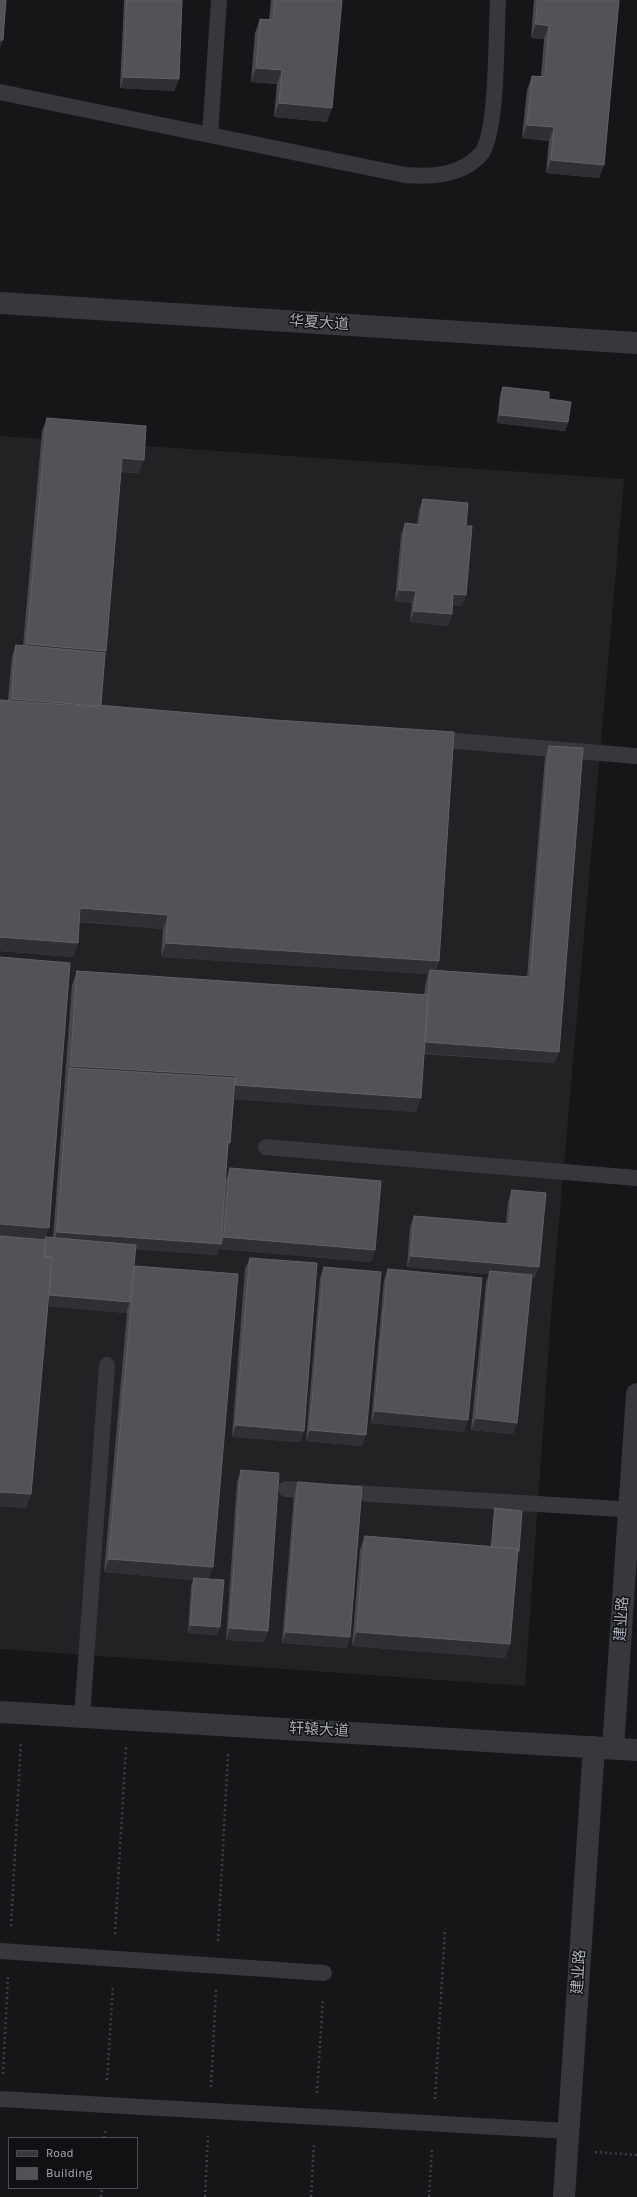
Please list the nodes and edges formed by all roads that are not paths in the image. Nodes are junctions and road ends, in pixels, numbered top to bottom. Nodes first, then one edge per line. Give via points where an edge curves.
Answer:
1 (219, 0) edge
2 (498, 0) edge
3 (0, 92) edge
4 (210, 135) junction
5 (0, 303) edge
6 (637, 342) edge
7 (416, 738) edge
8 (637, 756) edge
9 (266, 1147) dead end
10 (637, 1178) edge
11 (107, 1365) dead end
12 (637, 1394) edge
13 (286, 1489) dead end
14 (633, 1510) edge
15 (0, 1712) edge
16 (82, 1717) junction
17 (603, 1747) junction
18 (637, 1750) edge
19 (5, 1951) edge
20 (324, 1973) road end
21 (1, 2099) edge
22 (567, 2140) junction
23 (564, 2197) edge

1 - 4 lane
2 - 4 lane via 492,126 482,153 461,169 431,177 405,175
3 - 4 lane
5 - 6 street, 华夏大道
7 - 8 lane
9 - 10 lane
11 - 16 lane
12 - 14 street, 建业路
13 - 14 lane
14 - 17 street, 建业路
15 - 16 street, 轩辕大道
16 - 17 street, 轩辕大道
17 - 18 street, 轩辕大道
17 - 22 street, 建业路
19 - 20 lane
21 - 22 lane via 434,2123
22 - 23 street, 建业路

